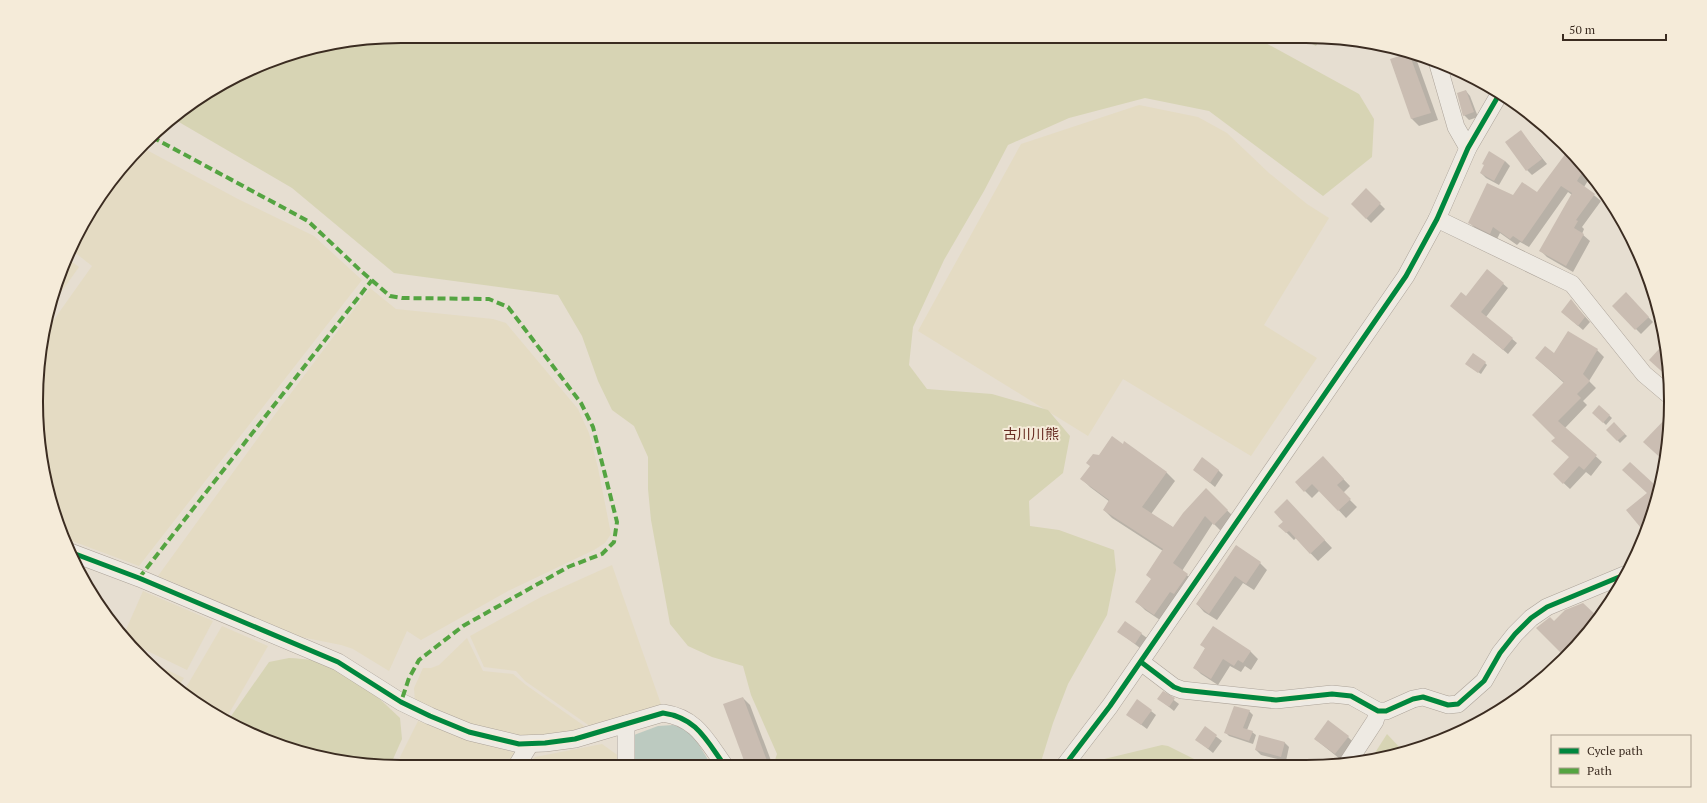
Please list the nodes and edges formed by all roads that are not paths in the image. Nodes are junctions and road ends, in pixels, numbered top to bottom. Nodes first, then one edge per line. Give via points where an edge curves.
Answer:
1 (1439, 69) edge
2 (1497, 98) edge
3 (1468, 148) junction
4 (1437, 219) junction
5 (1664, 391) edge
6 (78, 555) edge
7 (1618, 578) edge
8 (1141, 662) junction
9 (1378, 711) junction
10 (626, 724) junction
11 (530, 744) junction
12 (1352, 757) edge
13 (520, 760) edge
14 (626, 760) edge
15 (721, 760) edge
16 (1069, 760) edge

1 - 3 street via 1456,127
2 - 3 street
3 - 4 street
4 - 5 street via 1572,284 1644,374
4 - 8 street via 1406,276
6 - 11 street via 338,662 401,702 430,716 469,732 519,744
7 - 9 street via 1547,607 1531,618 1500,653 1484,681 1458,704 1448,705 1423,697 1386,711
8 - 9 street via 1174,687 1182,690 1276,700 1352,696
8 - 16 street
9 - 12 street via 1375,721
10 - 11 street via 575,739
10 - 14 street
10 - 15 street via 663,713 676,715 690,722 701,733
11 - 13 street

